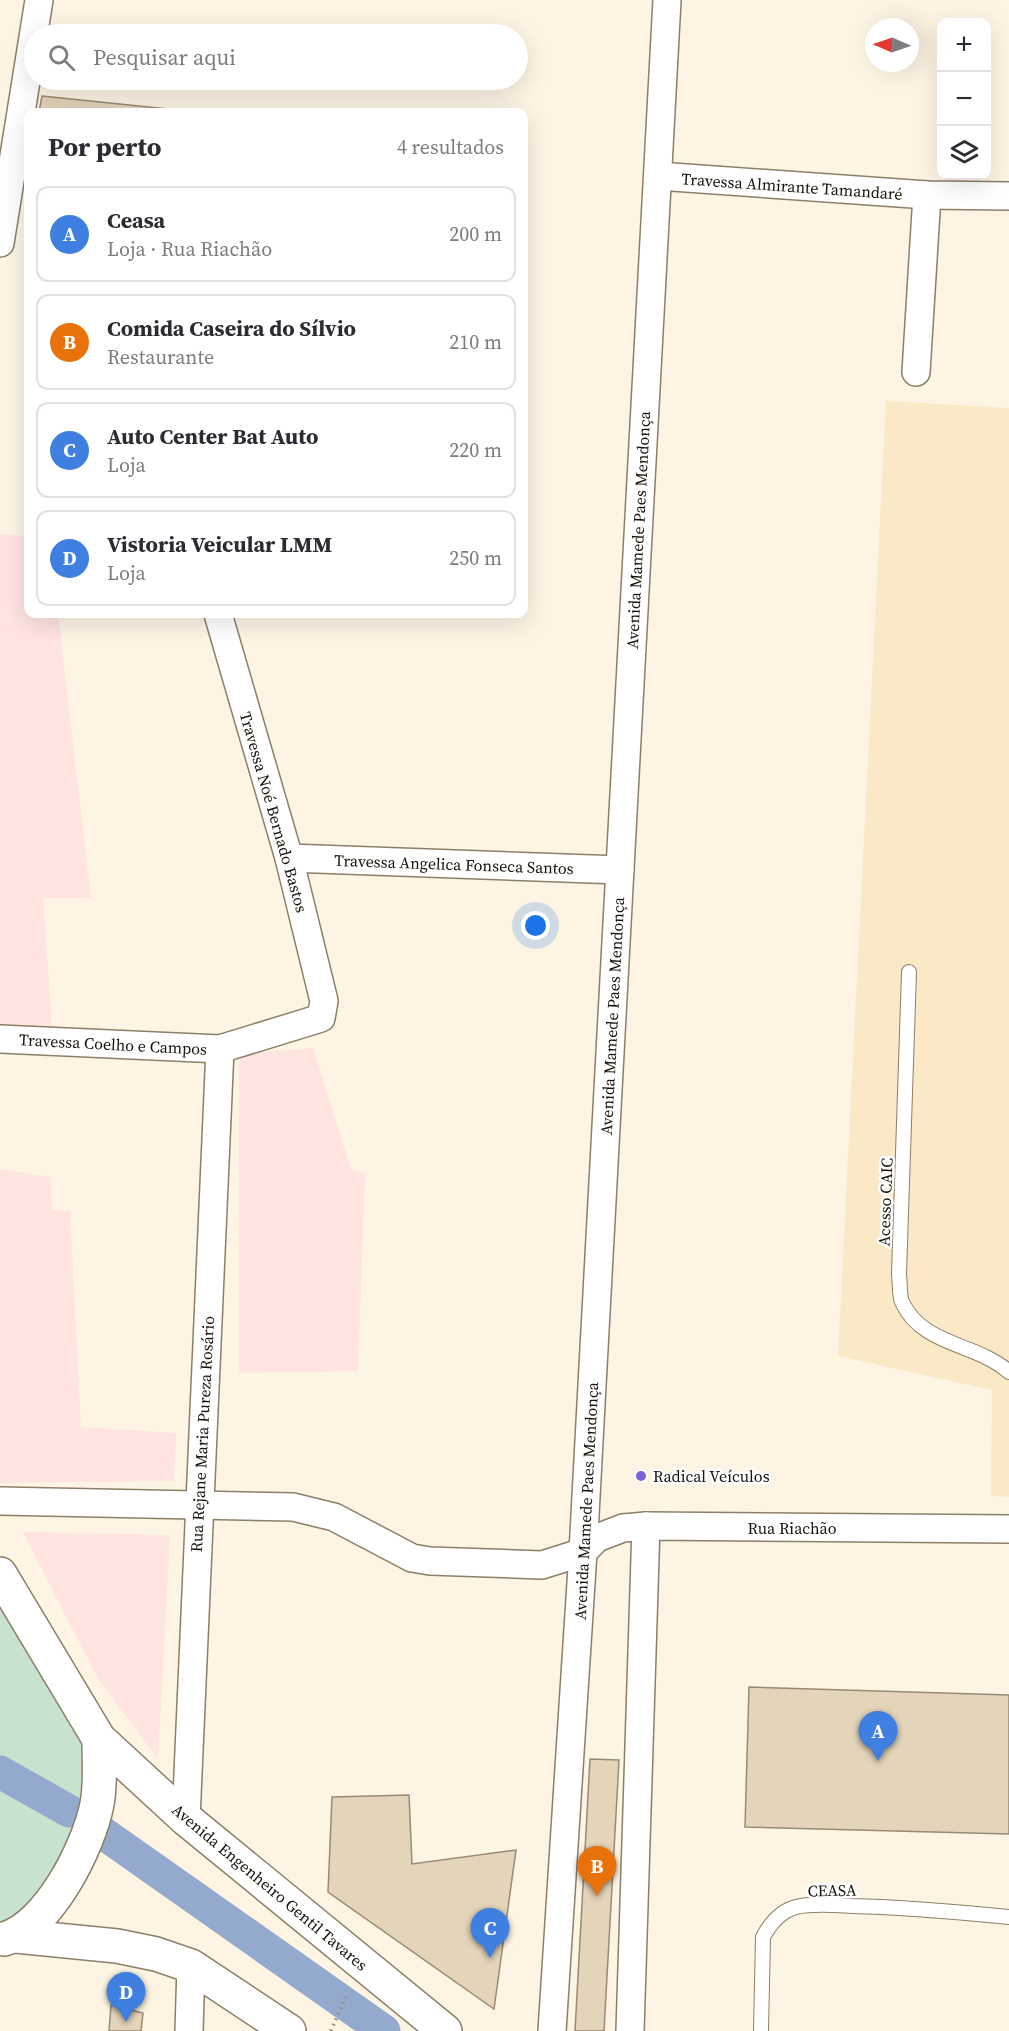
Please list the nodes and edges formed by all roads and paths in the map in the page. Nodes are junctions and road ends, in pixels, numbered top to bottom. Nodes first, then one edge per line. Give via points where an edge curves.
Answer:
1 (39, 0) edge
2 (667, 0) edge
3 (36, 24) edge
4 (29, 90) edge
5 (27, 108) edge
6 (24, 140) edge
7 (658, 176) junction
8 (927, 195) junction
9 (18, 196) edge
10 (1009, 196) edge
11 (0, 243) edge
12 (916, 372) dead end
13 (219, 618) edge
14 (289, 858) junction
15 (620, 870) junction
16 (909, 972) dead end
17 (325, 1011) joint
18 (0, 1039) edge
19 (220, 1049) junction
20 (1009, 1372) edge
21 (0, 1501) edge
22 (199, 1504) junction
23 (646, 1526) junction
24 (1009, 1529) edge
25 (583, 1552) junction
26 (0, 1574) edge
27 (99, 1739) junction
28 (186, 1818) junction
29 (1009, 1917) edge
30 (8, 1938) edge
31 (191, 1966) junction
32 (351, 1983) dead end
33 (189, 2031) edge
34 (289, 2031) edge
35 (331, 2031) edge
36 (445, 2031) edge
37 (552, 2031) edge
38 (630, 2031) edge
39 (761, 2031) edge

1 - 3 street
2 - 7 street, Avenida Mamede Paes Mendonça
4 - 5 street
6 - 9 street
7 - 8 street, Travessa Almirante Tamandaré
7 - 15 street, Avenida Mamede Paes Mendonça
8 - 10 street, Travessa Almirante Tamandaré
8 - 12 street, Travessa Almirante Tamandaré
9 - 11 street
13 - 14 street, Travessa Noé Bernado Bastos
14 - 15 street, Travessa Angelica Fonseca Santos
14 - 17 street, Travessa Noé Bernado Bastos
15 - 25 street, Avenida Mamede Paes Mendonça
16 - 20 lane, Acesso CAIC via 899,1274 902,1300 914,1319 936,1337 997,1361
17 - 19 street, Travessa Coelho e Campos via 313,1022
18 - 19 street, Travessa Coelho e Campos
19 - 22 street, Rua Rejane Maria Pureza Rosário
21 - 22 street, Rua Riachão
22 - 25 street, Rua Riachão via 314,1511 334,1517 412,1558 430,1561 542,1565
22 - 28 street, Rua Rejane Maria Pureza Rosário
23 - 24 street, Rua Riachão
23 - 25 street, Rua Riachão via 623,1528 597,1538
23 - 38 street
25 - 37 street, Avenida Mamede Paes Mendonça
26 - 27 main road, Avenida Engenheiro Gentil Tavares
27 - 28 main road, Avenida Engenheiro Gentil Tavares
27 - 30 main road via 98,1802 88,1835 65,1880 45,1908
28 - 36 main road, Avenida Engenheiro Gentil Tavares
29 - 39 lane, CEASA via 881,1906 796,1907 770,1923 763,1937
30 - 31 main road via 117,1946
31 - 33 street
31 - 34 main road
32 - 35 path

